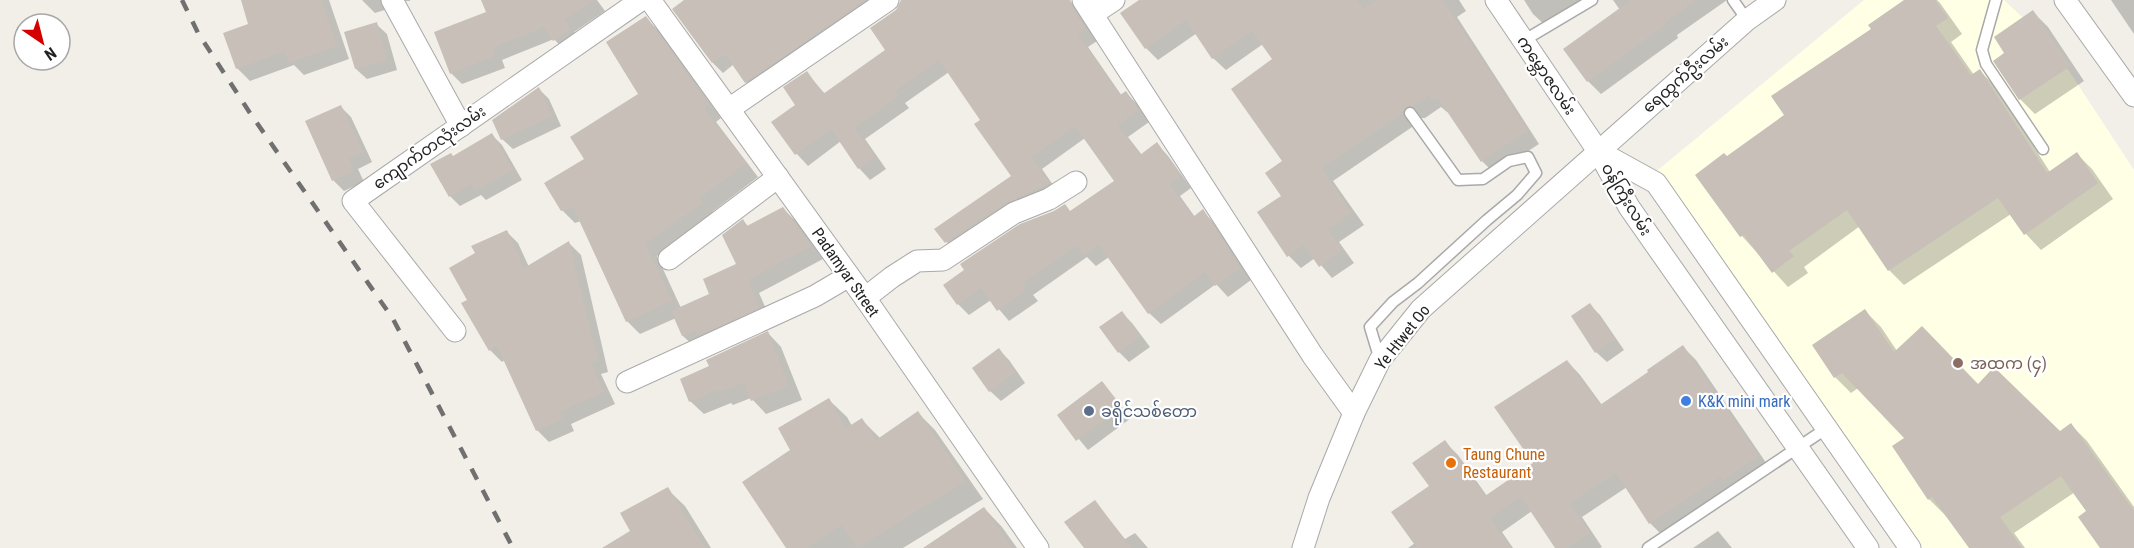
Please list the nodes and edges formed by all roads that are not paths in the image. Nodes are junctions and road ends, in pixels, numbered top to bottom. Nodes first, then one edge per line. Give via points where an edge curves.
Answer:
1 (392, 0) edge
2 (641, 0) edge
3 (650, 0) edge
4 (888, 0) edge
5 (1114, 0) edge
6 (1496, 0) edge
7 (1592, 0) edge
8 (1733, 0) edge
9 (1775, 0) edge
10 (1996, 0) edge
11 (2065, 0) edge
12 (1088, 7) edge
13 (1747, 20) junction
14 (1523, 41) junction
15 (2134, 96) edge
16 (729, 109) junction
17 (1410, 113) dead end
18 (461, 126) junction
19 (2043, 149) dead end
20 (1598, 151) junction
21 (778, 177) junction
22 (1076, 182) dead end
23 (669, 259) dead end
24 (849, 276) junction
25 (865, 298) junction
26 (455, 331) dead end
27 (1380, 360) junction
28 (627, 382) dead end
29 (1354, 413) junction
30 (1827, 428) junction
31 (1798, 447) junction
32 (1038, 548) edge
33 (1303, 548) edge
34 (1648, 548) edge
35 (1868, 548) edge
36 (1910, 548) edge

1 - 18 street
2 - 18 street, ကျောက်တလုံးလမ်း
3 - 16 street, Padamyar Street
4 - 16 street
5 - 12 street
6 - 14 street, ကမ္ဘောဇလမ်း
7 - 14 lane
8 - 13 lane
9 - 13 street, ရေထွက်ဦးလမ်း
10 - 19 lane via 1982,50 1986,64
11 - 15 street
12 - 29 street via 1313,356
13 - 20 street, ရေထွက်ဦးလမ်း
14 - 20 street, ကမ္ဘောဇလမ်း
16 - 21 street, Padamyar Street
17 - 27 lane via 1458,180 1483,178 1509,161 1528,158 1536,173 1517,195 1393,302 1370,327
18 - 26 street, ကျောက်တလုံးလမ်း via 353,201
20 - 27 street, Ye Htwet Oo via 1421,309
20 - 30 street, ဝန်ကြီးလမ်း via 1656,183
20 - 31 street, ဝန်ကြီးလမ်း via 1629,207
21 - 23 street
21 - 24 street, Padamyar Street
22 - 25 street via 1049,199 1014,213 943,260 918,261
24 - 25 street, Padamyar Street
24 - 28 street via 815,296
25 - 32 street, Padamyar Street
27 - 29 street, Ye Htwet Oo
29 - 33 street, Ye Htwet Oo
30 - 31 lane
30 - 36 street, ဝန်ကြီးလမ်း
31 - 34 lane
31 - 35 street, ဝန်ကြီးလမ်း

